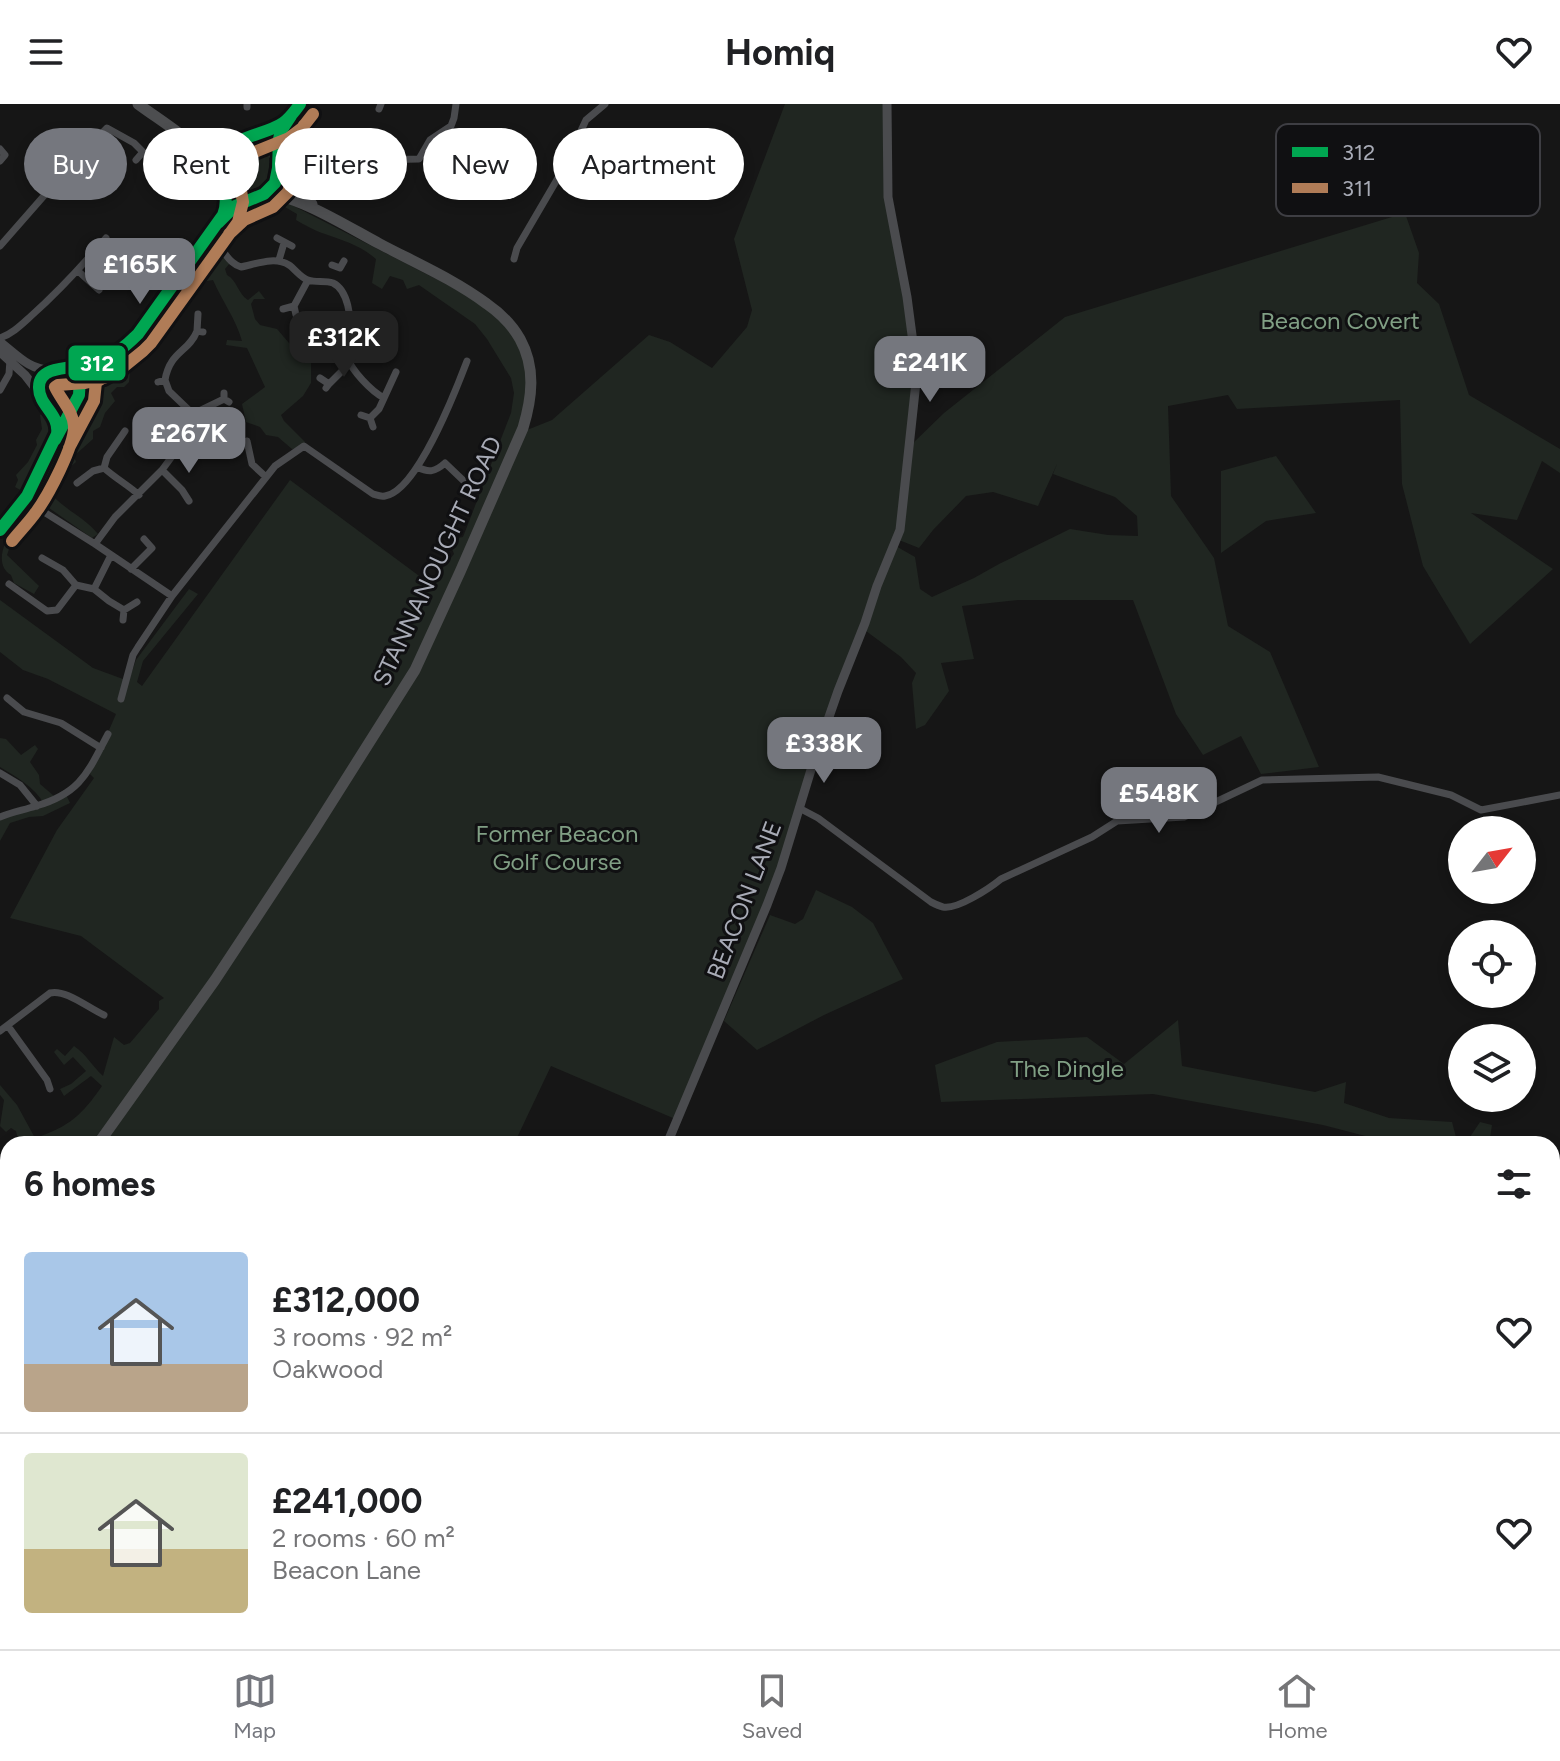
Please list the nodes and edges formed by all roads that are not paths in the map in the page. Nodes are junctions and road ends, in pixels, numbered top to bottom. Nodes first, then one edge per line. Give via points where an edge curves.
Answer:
1 (138, 104) edge
2 (300, 104) edge
3 (456, 104) edge
4 (605, 104) edge
5 (887, 104) edge
6 (287, 120) junction
7 (173, 128) edge
8 (284, 128) edge
9 (449, 128) edge
10 (259, 134) edge
11 (259, 141) edge
12 (0, 149) edge
13 (275, 156) edge
14 (136, 160) dead end
15 (0, 161) edge
16 (275, 183) edge
17 (259, 195) edge
18 (259, 196) edge
19 (227, 200) edge
20 (249, 200) edge
21 (308, 200) edge
22 (322, 213) junction
23 (221, 219) junction
24 (106, 238) dead end
25 (208, 240) junction
26 (284, 242) dead end
27 (0, 246) edge
28 (223, 250) junction
29 (514, 259) dead end
30 (279, 260) junction
31 (339, 265) dead end
32 (78, 271) junction
33 (308, 280) junction
34 (333, 283) junction
35 (99, 290) dead end
36 (294, 306) junction
37 (283, 309) dead end
38 (198, 314) dead end
39 (296, 315) dead end
40 (380, 322) dead end
41 (350, 328) junction
42 (14, 331) junction
43 (0, 340) edge
44 (0, 352) edge
45 (12, 356) junction
46 (467, 361) dead end
47 (350, 363) junction
48 (91, 365) junction
49 (64, 368) junction
50 (50, 370) junction
51 (400, 371) dead end
52 (25, 375) junction
53 (320, 378) dead end
54 (6, 381) junction
55 (79, 381) junction
56 (0, 390) edge
57 (39, 393) junction
58 (226, 398) dead end
59 (384, 398) junction
60 (76, 401) junction
61 (46, 405) junction
62 (193, 414) junction
63 (373, 427) dead end
64 (124, 428) dead end
65 (58, 434) junction
66 (247, 441) dead end
67 (417, 467) junction
68 (104, 468) junction
69 (162, 470) junction
70 (266, 477) junction
71 (77, 483) dead end
72 (468, 485) dead end
73 (139, 495) junction
74 (25, 500) junction
75 (189, 501) dead end
76 (0, 530) edge
77 (144, 539) dead end
78 (95, 544) junction
79 (152, 548) junction
80 (111, 555) junction
81 (160, 555) dead end
82 (42, 558) dead end
83 (131, 569) junction
84 (9, 584) dead end
85 (76, 585) junction
86 (94, 589) junction
87 (172, 596) junction
88 (137, 602) dead end
89 (124, 610) junction
90 (123, 620) dead end
91 (7, 698) dead end
92 (121, 699) dead end
93 (108, 734) dead end
94 (101, 748) junction
95 (0, 773) edge
96 (1560, 795) edge
97 (37, 806) junction
98 (799, 808) junction
99 (0, 817) edge
100 (104, 1015) dead end
101 (4, 1029) edge
102 (50, 1089) dead end
103 (104, 1136) edge
104 (670, 1136) edge

1 - 7 main road
2 - 6 street
3 - 9 street
4 - 29 street via 586,120
5 - 98 street, BEACON LANE via 888,197 917,373 900,530
6 - 8 street
6 - 10 street
11 - 13 main road
12 - 15 street via 5,155
14 - 27 street via 143,152 107,128
16 - 17 main road
18 - 22 main road, STANNANOUGHT ROAD via 279,195
19 - 23 street
20 - 23 street
21 - 22 main road, STANNANOUGHT ROAD
22 - 103 main road, STANNANOUGHT ROAD via 472,293 500,315 526,352 532,380 529,411 415,670 223,967
23 - 25 street
23 - 28 street
24 - 32 street
25 - 28 street
25 - 48 street via 138,334
26 - 30 street
28 - 30 street via 241,267
30 - 33 street
31 - 34 street
32 - 35 street
32 - 42 street
33 - 34 street
33 - 36 street
34 - 41 street via 345,298
36 - 37 street
36 - 39 street
38 - 62 street via 200,331 171,361 161,381
40 - 41 street
41 - 47 street
42 - 43 street
42 - 45 street
43 - 45 street
44 - 45 street
45 - 50 street
45 - 52 street
45 - 54 street
46 - 67 street
47 - 53 street via 328,386
47 - 59 street
48 - 49 street
48 - 55 street
49 - 50 street
49 - 55 street
50 - 57 street
51 - 59 street
52 - 54 street
52 - 57 street
54 - 56 street
55 - 60 street
57 - 61 street
58 - 62 street
59 - 63 street via 379,409 365,417
60 - 61 street via 59,410
60 - 65 street
61 - 65 street via 56,418
62 - 69 street via 193,428
64 - 68 street
65 - 74 street
66 - 70 street via 252,464
67 - 70 street via 400,487 380,496 304,446
67 - 72 street via 431,472 445,463
68 - 71 street
68 - 73 street
69 - 73 street
69 - 75 street
70 - 87 street
73 - 78 street
74 - 76 street
74 - 78 street
77 - 79 street
78 - 80 street
79 - 81 street
79 - 83 street
80 - 83 street
80 - 86 street
82 - 85 street
83 - 87 street
84 - 85 street via 47,611 57,610
85 - 86 street
86 - 89 street
87 - 92 street via 133,655
88 - 89 street
89 - 90 street
91 - 94 street via 24,712 61,723
93 - 94 street
94 - 97 street via 77,786
95 - 97 street via 20,785
96 - 98 street via 1481,810 1451,795 1378,777 1262,780 1184,817 1117,821 945,908
97 - 99 street
98 - 104 street, BEACON LANE via 767,905
100 - 101 street via 57,991
101 - 102 street

